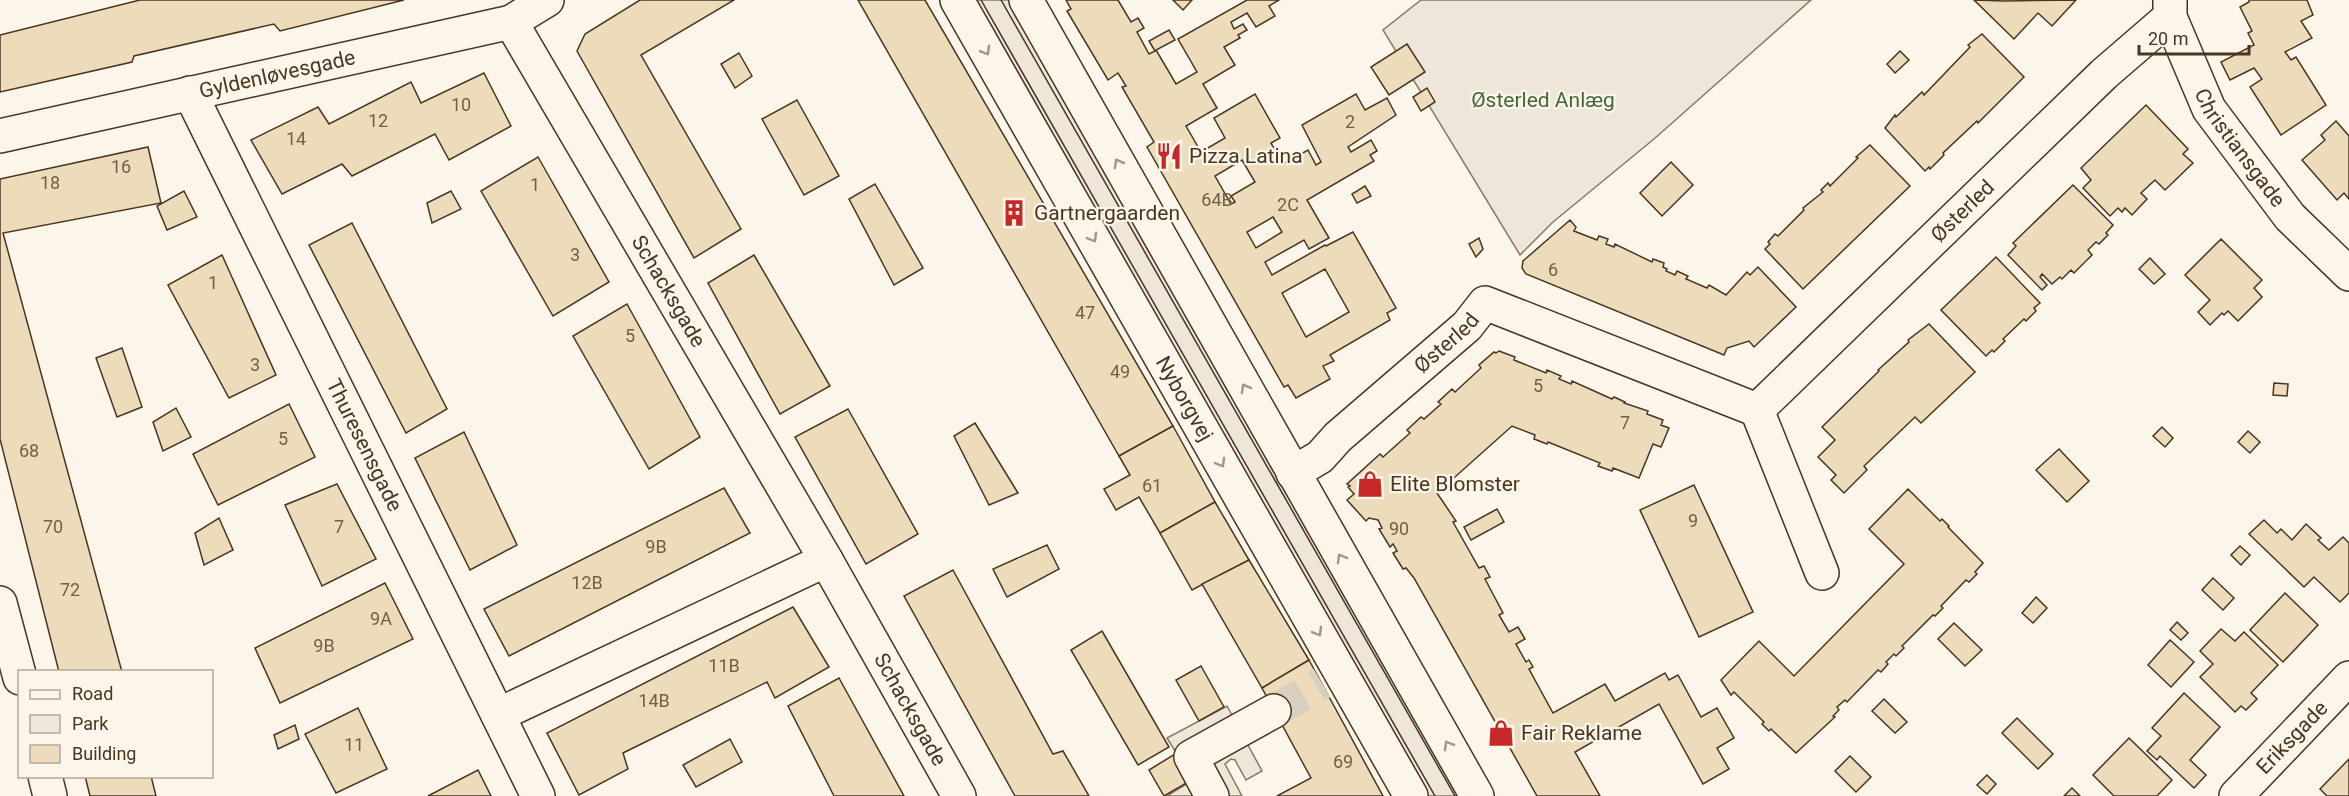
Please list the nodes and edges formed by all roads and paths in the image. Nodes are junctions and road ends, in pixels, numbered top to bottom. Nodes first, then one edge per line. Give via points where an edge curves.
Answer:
1 (547, 0) edge
2 (957, 0) edge
3 (1026, 0) edge
4 (2170, 8) edge
5 (511, 22) junction
6 (190, 93) junction
7 (0, 135) edge
8 (2349, 274) edge
9 (1757, 410) junction
10 (1293, 472) junction
11 (826, 560) junction
12 (1822, 573) dead end
13 (0, 603) edge
14 (18, 670) edge
15 (2349, 678) edge
16 (1274, 711) tunnel mouth
17 (498, 715) junction
18 (45, 778) edge
19 (50, 796) edge
20 (538, 796) edge
21 (959, 796) edge
22 (1212, 796) edge
23 (1411, 796) edge
24 (1477, 796) edge
25 (2236, 796) edge

1 - 5 street, Gyldenløvesgade
2 -> 23 street, Nyborgvej via 1331,678
10 -> 3 street
4 - 8 street, Christiansgade via 2209,109 2290,217
4 - 9 street, Østerled
5 - 6 street, Gyldenløvesgade
5 - 11 street, Schacksgade
6 - 7 street, Gyldenløvesgade
6 - 17 street, Thuresensgade
9 - 10 street, Østerled via 1485,303 1467,326 1320,457
9 - 12 street
24 -> 10 street
11 - 17 street
11 - 21 street, Schacksgade
13 - 14 street
15 - 25 street, Eriksgade
16 - 22 street via 1191,757
17 - 20 street, Thuresensgade
18 - 19 street

